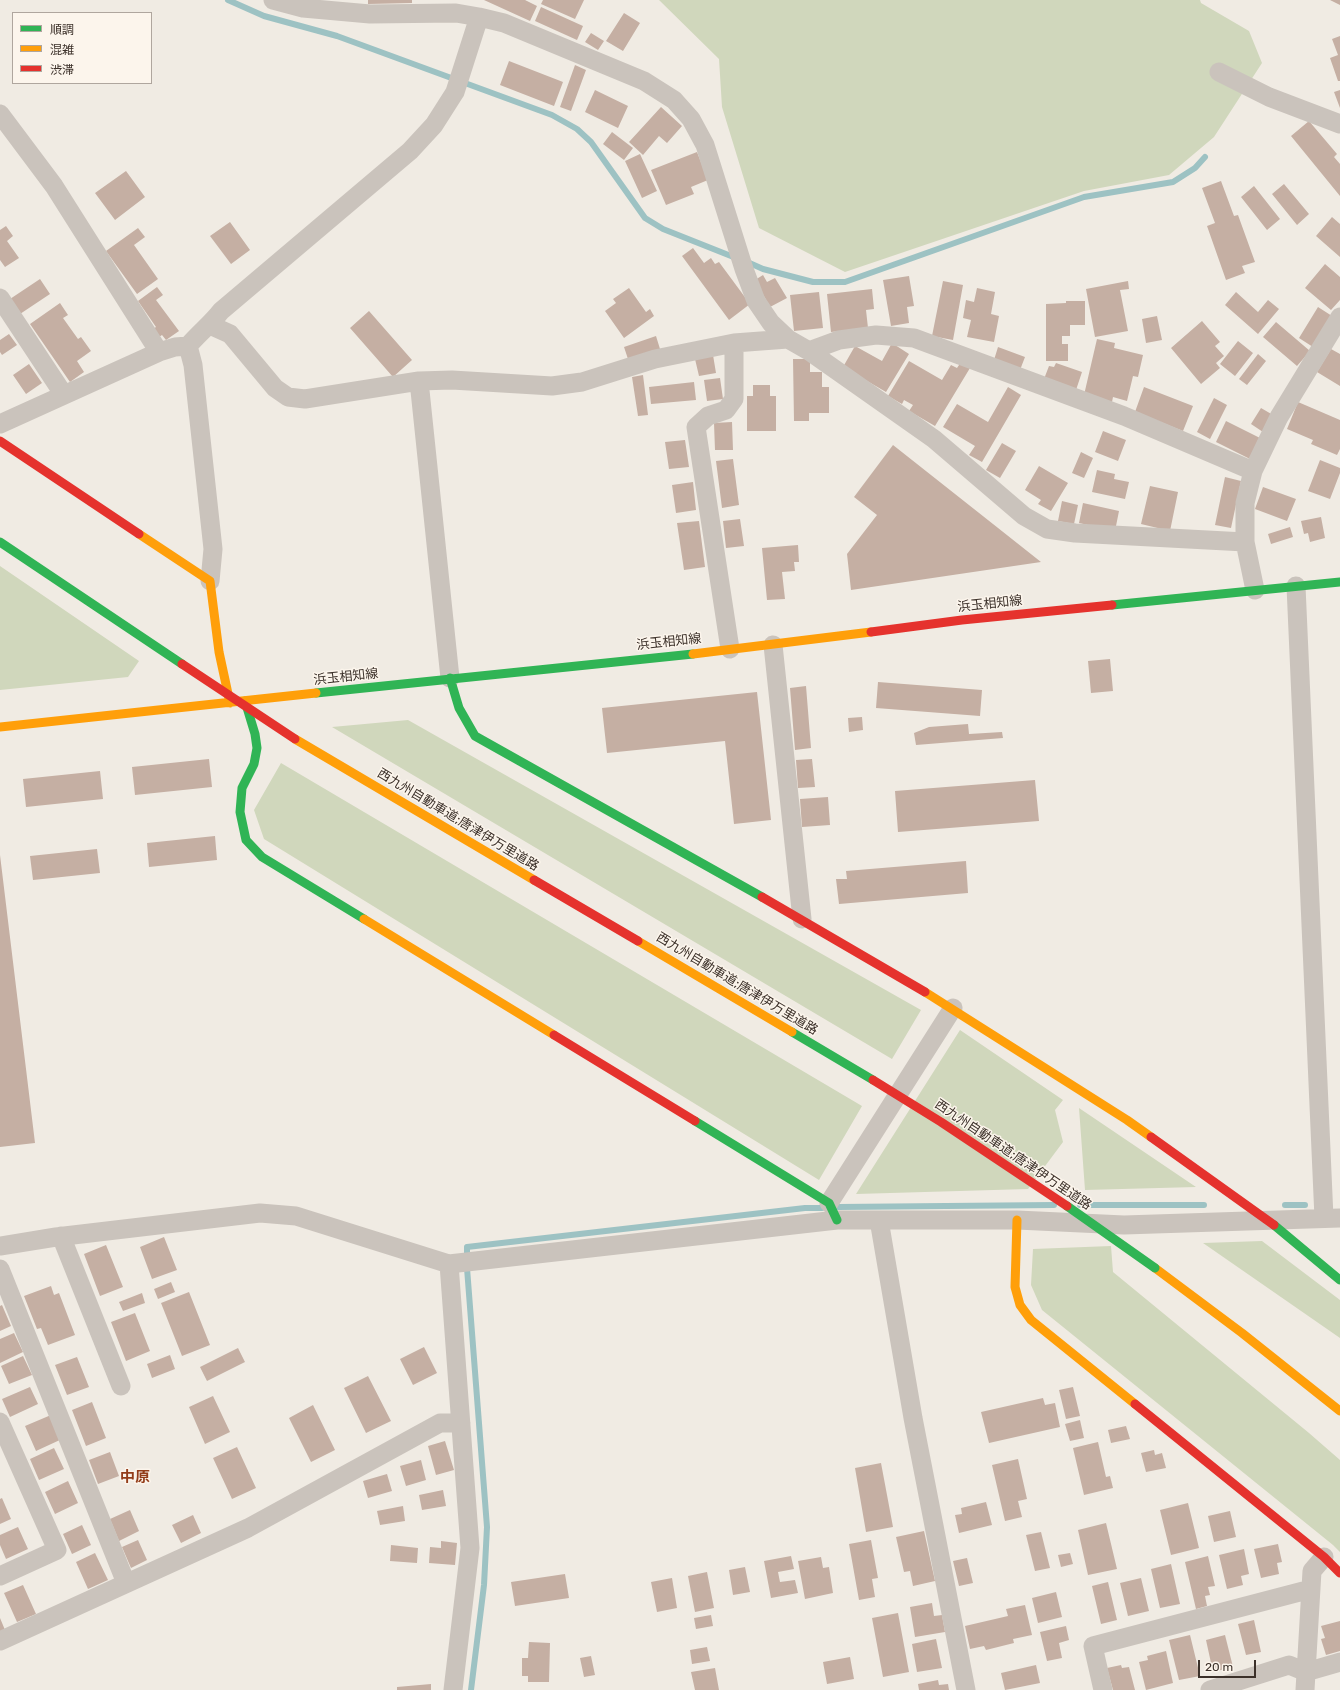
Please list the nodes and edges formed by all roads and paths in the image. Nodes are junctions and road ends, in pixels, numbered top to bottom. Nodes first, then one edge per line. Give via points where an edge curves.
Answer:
1 (273, 0) edge
2 (479, 16) junction
3 (1219, 72) dead end
4 (0, 114) edge
5 (1340, 124) edge
6 (0, 298) edge
7 (1340, 317) edge
8 (210, 324) junction
9 (788, 339) junction
10 (734, 344) junction
11 (188, 346) junction
12 (809, 351) junction
13 (159, 352) junction
14 (418, 381) junction
15 (64, 395) junction
16 (0, 424) edge
17 (0, 441) edge
18 (1253, 471) junction
19 (0, 532) edge
20 (0, 542) edge
21 (1245, 542) junction
22 (210, 581) junction
23 (1340, 582) edge
24 (1296, 586) junction
25 (1255, 590) junction
26 (100, 609) junction
27 (773, 644) junction
28 (730, 649) junction
29 (450, 678) junction
30 (245, 701) junction
31 (230, 703) junction
32 (0, 727) edge
33 (802, 919) junction
34 (953, 1008) junction
35 (829, 1203) junction
36 (1332, 1218) edge
37 (837, 1220) junction
38 (880, 1220) junction
39 (1017, 1220) junction
40 (1269, 1222) junction
41 (61, 1236) junction
42 (0, 1246) edge
43 (452, 1264) junction
44 (0, 1269) edge
45 (1340, 1280) edge
46 (121, 1386) dead end
47 (1340, 1411) edge
48 (0, 1422) edge
49 (461, 1423) junction
50 (1324, 1557) junction
51 (1340, 1573) edge
52 (0, 1576) edge
53 (126, 1583) junction
54 (1311, 1589) junction
55 (0, 1641) edge
56 (1340, 1662) edge
57 (1306, 1681) edge
58 (453, 1690) edge
59 (966, 1690) edge
60 (1103, 1690) edge
61 (1210, 1690) edge

1 - 2 street via 303,8 370,14 456,13
2 - 8 street via 455,92 434,125 410,151 221,311
2 - 9 street via 504,23 644,81 674,100 691,119 705,145 756,301 771,323
3 - 5 street via 1269,97
4 - 13 street via 54,186
6 - 15 street
7 - 18 street via 1279,417
8 - 11 street
8 - 14 street via 230,334 275,388 288,397 305,399
9 - 10 street
9 - 12 street
10 - 14 street via 655,359 582,382 552,386 452,380
10 - 28 street via 734,399 726,410 708,416 696,427
11 - 13 street
11 - 22 street via 193,365 213,549
12 - 18 street via 839,340 876,335 914,338 1124,416
12 - 21 street via 934,439 1024,516 1047,529 1075,533
13 - 15 street
14 - 29 street
15 - 16 street
17 - 22 main road
18 - 21 street via 1245,503
19 - 26 main road, 西九州自動車道;唐津伊万里道路
20 - 26 main road, 西九州自動車道;唐津伊万里道路
21 - 25 street
22 - 31 main road via 219,652
23 - 24 main road, 浜玉相知線
24 - 25 main road, 浜玉相知線
24 - 36 street
25 - 27 main road, 浜玉相知線 via 962,620
26 - 47 main road, 西九州自動車道;唐津伊万里道路, bridge via 295,739 941,1122 1061,1201 1155,1268
27 - 28 main road, 浜玉相知線
27 - 33 street
28 - 29 main road, 浜玉相知線
29 - 30 main road, 浜玉相知線
29 - 33 main road via 458,710 475,736
30 - 31 main road, 浜玉相知線
30 - 35 main road via 258,748 254,764 242,788 240,812 246,840 262,857
31 - 32 main road, 浜玉相知線
33 - 34 main road
34 - 35 street
34 - 40 main road via 1127,1120
35 - 37 main road
36 - 40 street
37 - 38 street
37 - 43 street
38 - 39 street
38 - 59 street via 913,1418
39 - 40 street via 1124,1225
39 - 50 main road via 1015,1287 1020,1305 1031,1320
40 - 45 main road
41 - 42 street
41 - 43 street via 260,1213 296,1216
41 - 46 street
43 - 49 street
44 - 53 street
48 - 52 street via 57,1550
49 - 53 street via 440,1423 248,1528
49 - 58 street via 470,1548
50 - 51 main road
50 - 54 street via 1312,1571
53 - 55 street
54 - 57 street
54 - 60 street via 1093,1646
56 - 57 street
57 - 61 street via 1290,1665

